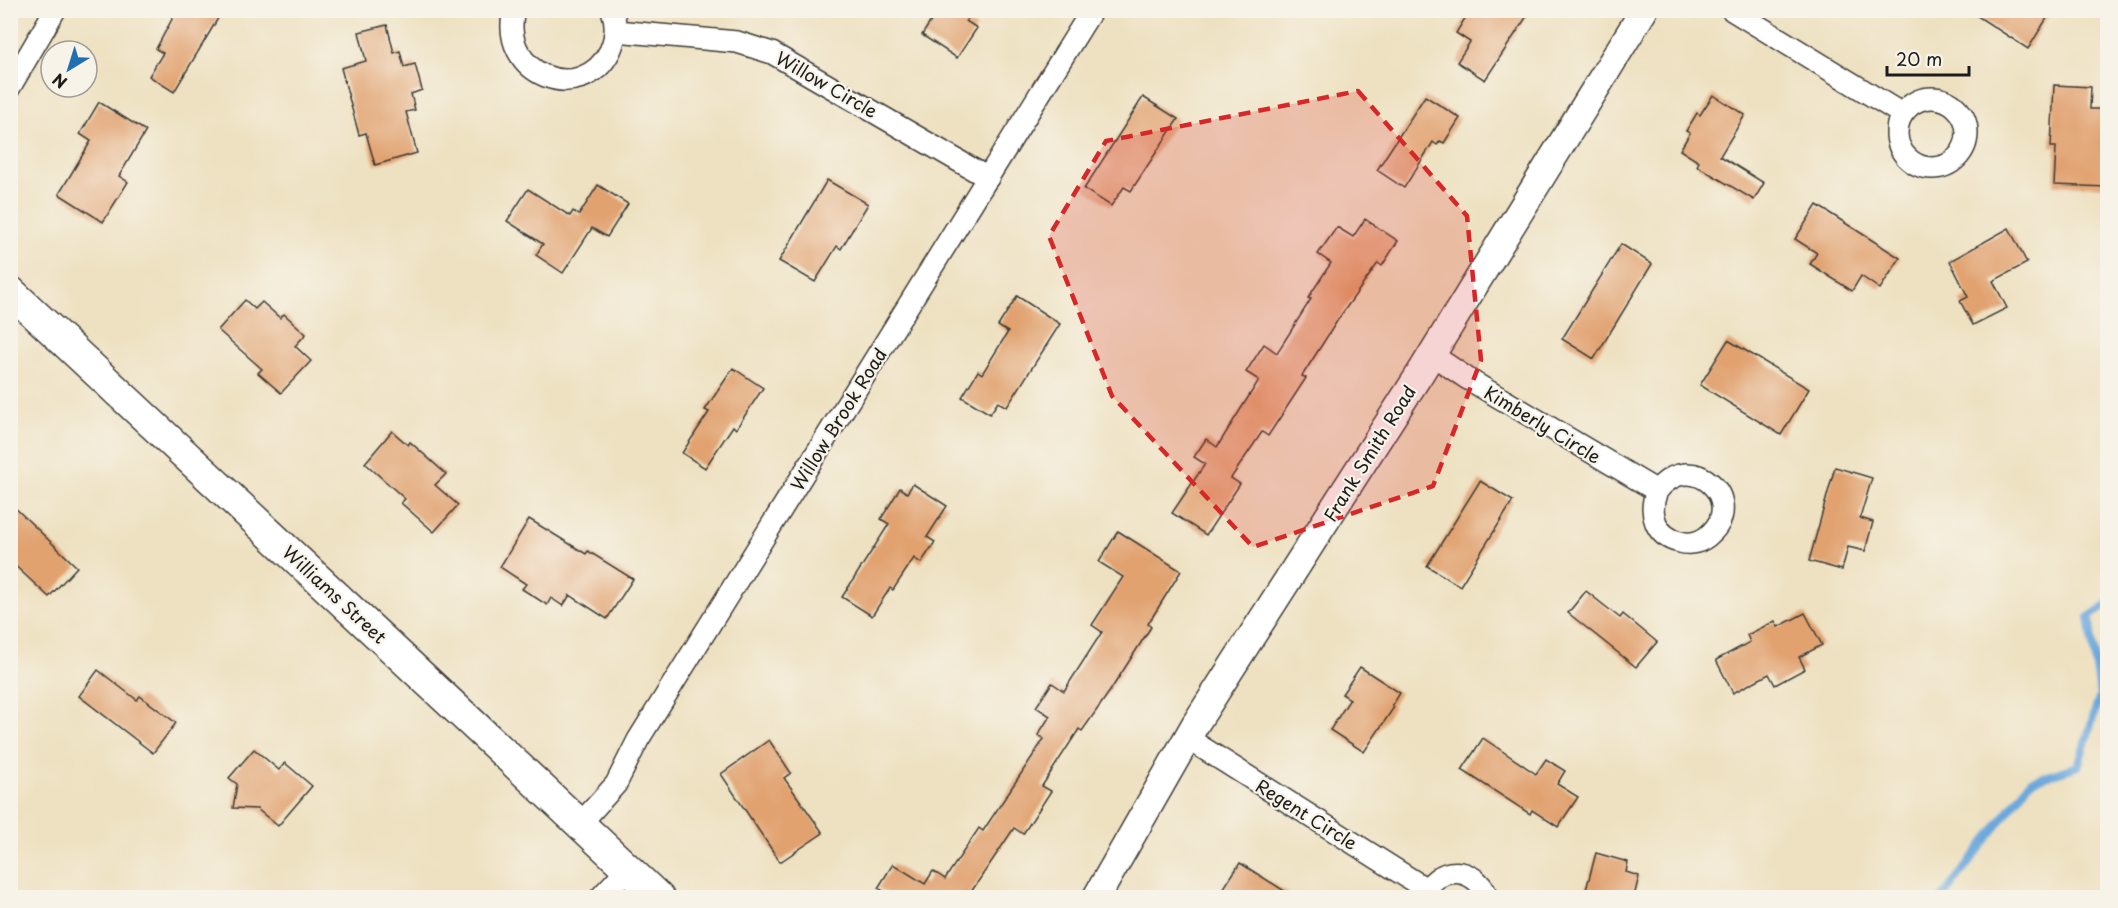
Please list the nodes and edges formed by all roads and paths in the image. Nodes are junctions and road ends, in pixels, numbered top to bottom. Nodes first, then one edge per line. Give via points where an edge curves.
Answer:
1 (55, 10) edge
2 (514, 10) edge
3 (1092, 10) edge
4 (1644, 10) edge
5 (1731, 10) edge
6 (614, 21) edge
7 (10, 87) edge
8 (1902, 114) dead end
9 (988, 178) junction
10 (10, 291) edge
11 (1431, 354) junction
12 (1656, 491) dead end
13 (1187, 738) junction
14 (580, 824) junction
15 (628, 868) junction
16 (1425, 893) edge
17 (600, 897) edge
18 (659, 897) edge
19 (1096, 897) edge
20 (1488, 897) edge

1 - 7 street
2 - 6 street, Willow Circle via 512,36 516,49 533,70 552,79 573,79 598,68 613,45
3 - 9 street, Willow Brook Road
4 - 11 street, Frank Smith Road
5 - 8 street
6 - 9 street, Willow Circle via 737,42 772,53
9 - 14 street, Willow Brook Road via 615,784
10 - 14 main road, Williams Street
11 - 12 street, Kimberly Circle
11 - 13 street, Frank Smith Road
13 - 16 street, Regent Circle
13 - 19 street, Frank Smith Road
14 - 15 main road, Williams Street
15 - 17 street
15 - 18 main road, Williams Street
16 - 20 street, Regent Circle via 1444,874 1460,873 1475,878

